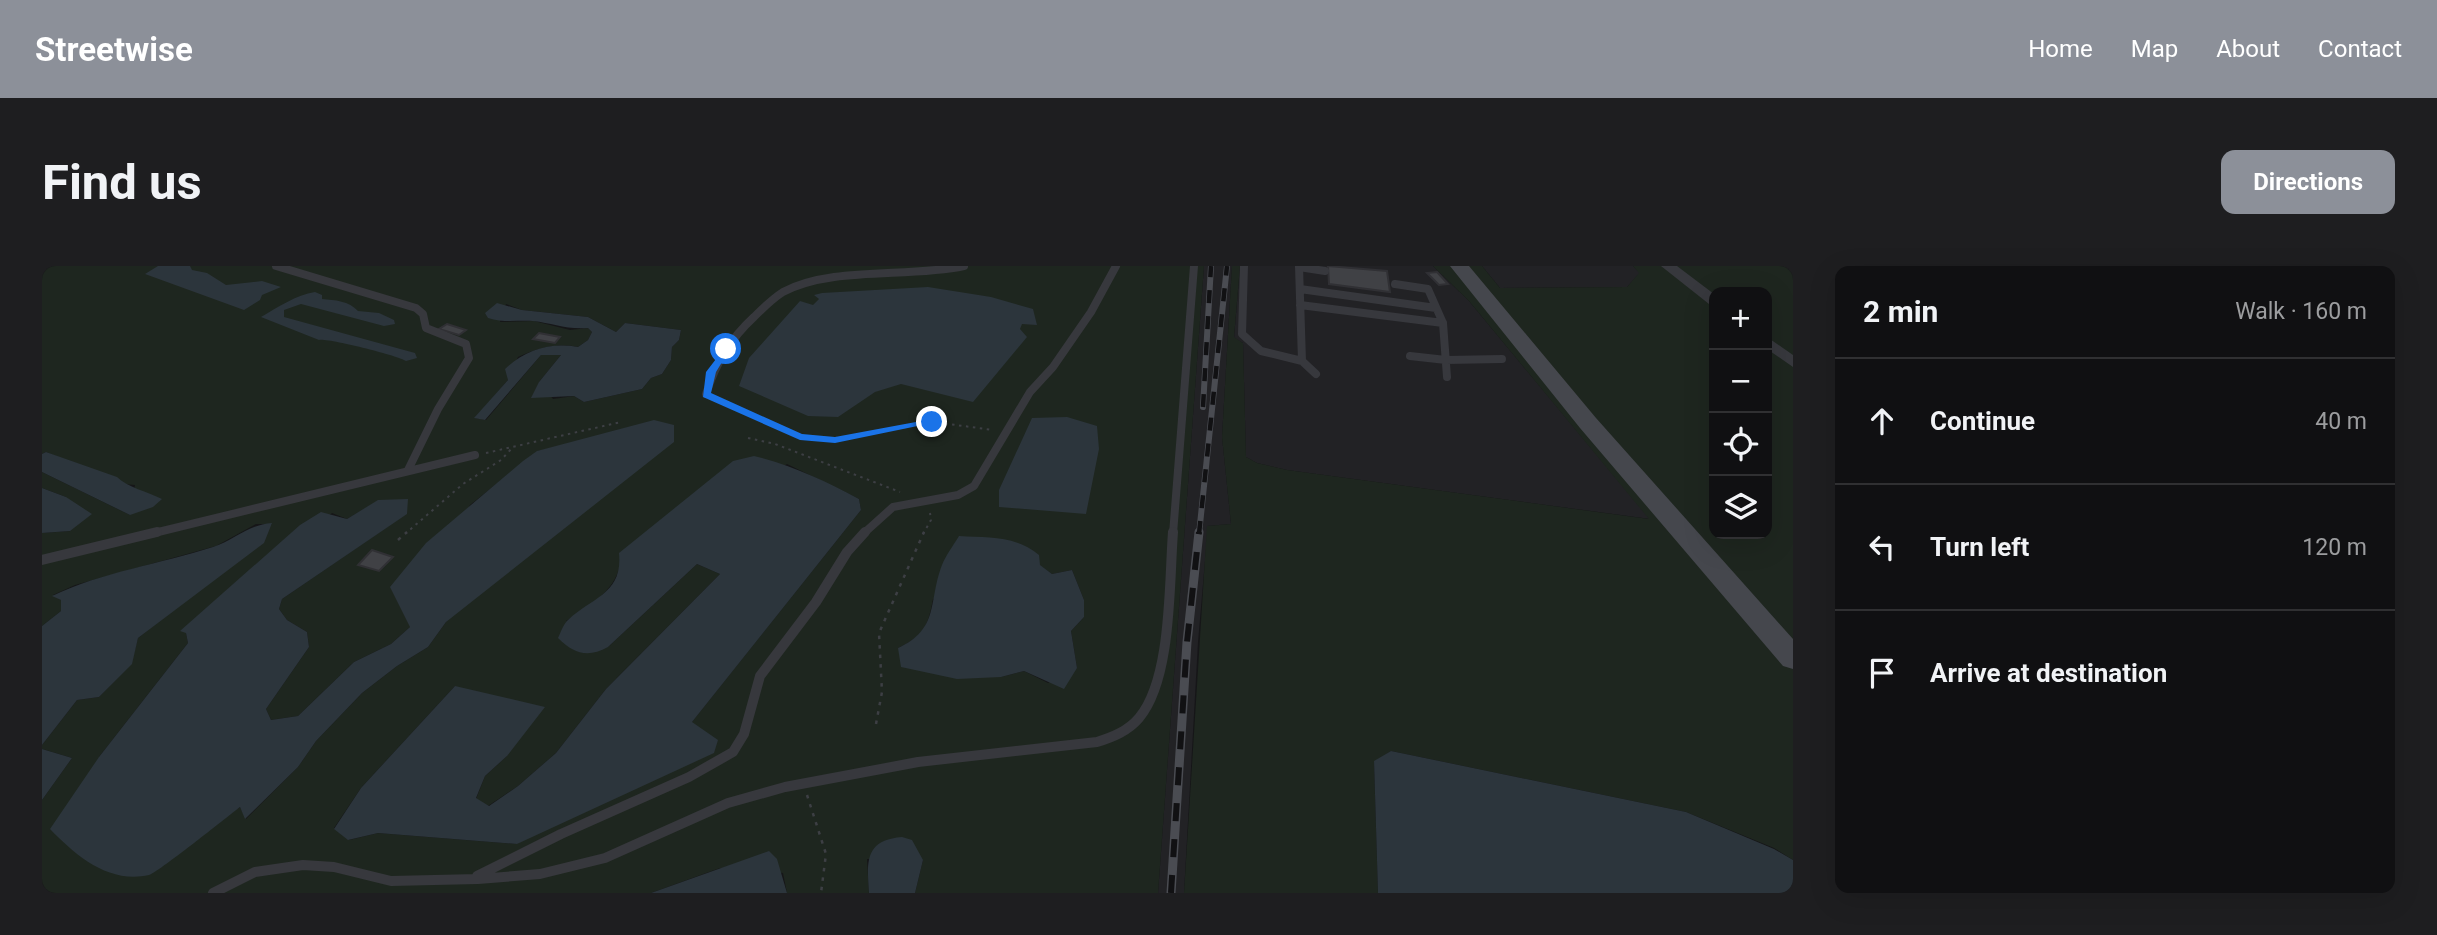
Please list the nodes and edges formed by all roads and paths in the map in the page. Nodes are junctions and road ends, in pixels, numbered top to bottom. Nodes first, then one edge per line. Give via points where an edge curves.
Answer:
1 (276, 266) edge
2 (964, 266) edge
3 (1116, 266) edge
4 (1194, 266) edge
5 (1244, 266) edge
6 (1299, 266) edge
7 (1459, 266) edge
8 (1668, 266) edge
9 (1325, 271) dead end
10 (1395, 284) dead end
11 (1300, 289) junction
12 (1709, 297) edge
13 (1300, 305) junction
14 (1436, 308) junction
15 (1443, 323) junction
16 (1772, 346) edge
17 (1410, 356) dead end
18 (1502, 359) dead end
19 (1446, 360) junction
20 (1303, 361) junction
21 (1793, 362) edge
22 (1316, 374) dead end
23 (1447, 377) dead end
24 (706, 394) joint
25 (621, 422) dead end
26 (1007, 429) junction
27 (748, 438) dead end
28 (513, 447) junction
29 (475, 455) joint
30 (408, 470) junction
31 (921, 501) junction
32 (398, 540) dead end
33 (42, 560) edge
34 (1793, 658) edge
35 (876, 724) dead end
36 (803, 783) junction
37 (474, 878) junction
38 (213, 893) edge
39 (821, 893) edge

1 - 30 lane via 416,308 424,314 426,328 466,344 468,358
2 - 24 lane via 832,279 786,291 740,329 711,372
3 - 26 lane via 1091,312
4 - 36 lane via 1162,668 1143,713 1118,736 1097,742 950,756
5 - 20 lane via 1242,334 1266,354
6 - 9 lane
6 - 11 lane
7 - 34 main road via 1588,423
8 - 12 street
10 - 14 lane via 1428,289
11 - 13 lane
11 - 14 lane
13 - 15 lane
13 - 20 lane
14 - 15 lane
15 - 19 lane
16 - 21 street
17 - 19 lane
18 - 19 lane
19 - 23 lane
20 - 22 lane
24 - 26 path via 811,439 835,440 932,422
25 - 28 path
26 - 31 lane via 974,486 958,495
27 - 31 path via 864,476
28 - 29 path
28 - 32 path
29 - 30 lane
30 - 33 lane
31 - 35 path via 931,520 878,637 883,691
31 - 37 lane via 882,514 847,552 760,676 744,734 733,752
36 - 37 lane via 704,812 611,855 539,875
36 - 39 path via 826,854
37 - 38 lane via 388,881 334,867 292,866 243,875

